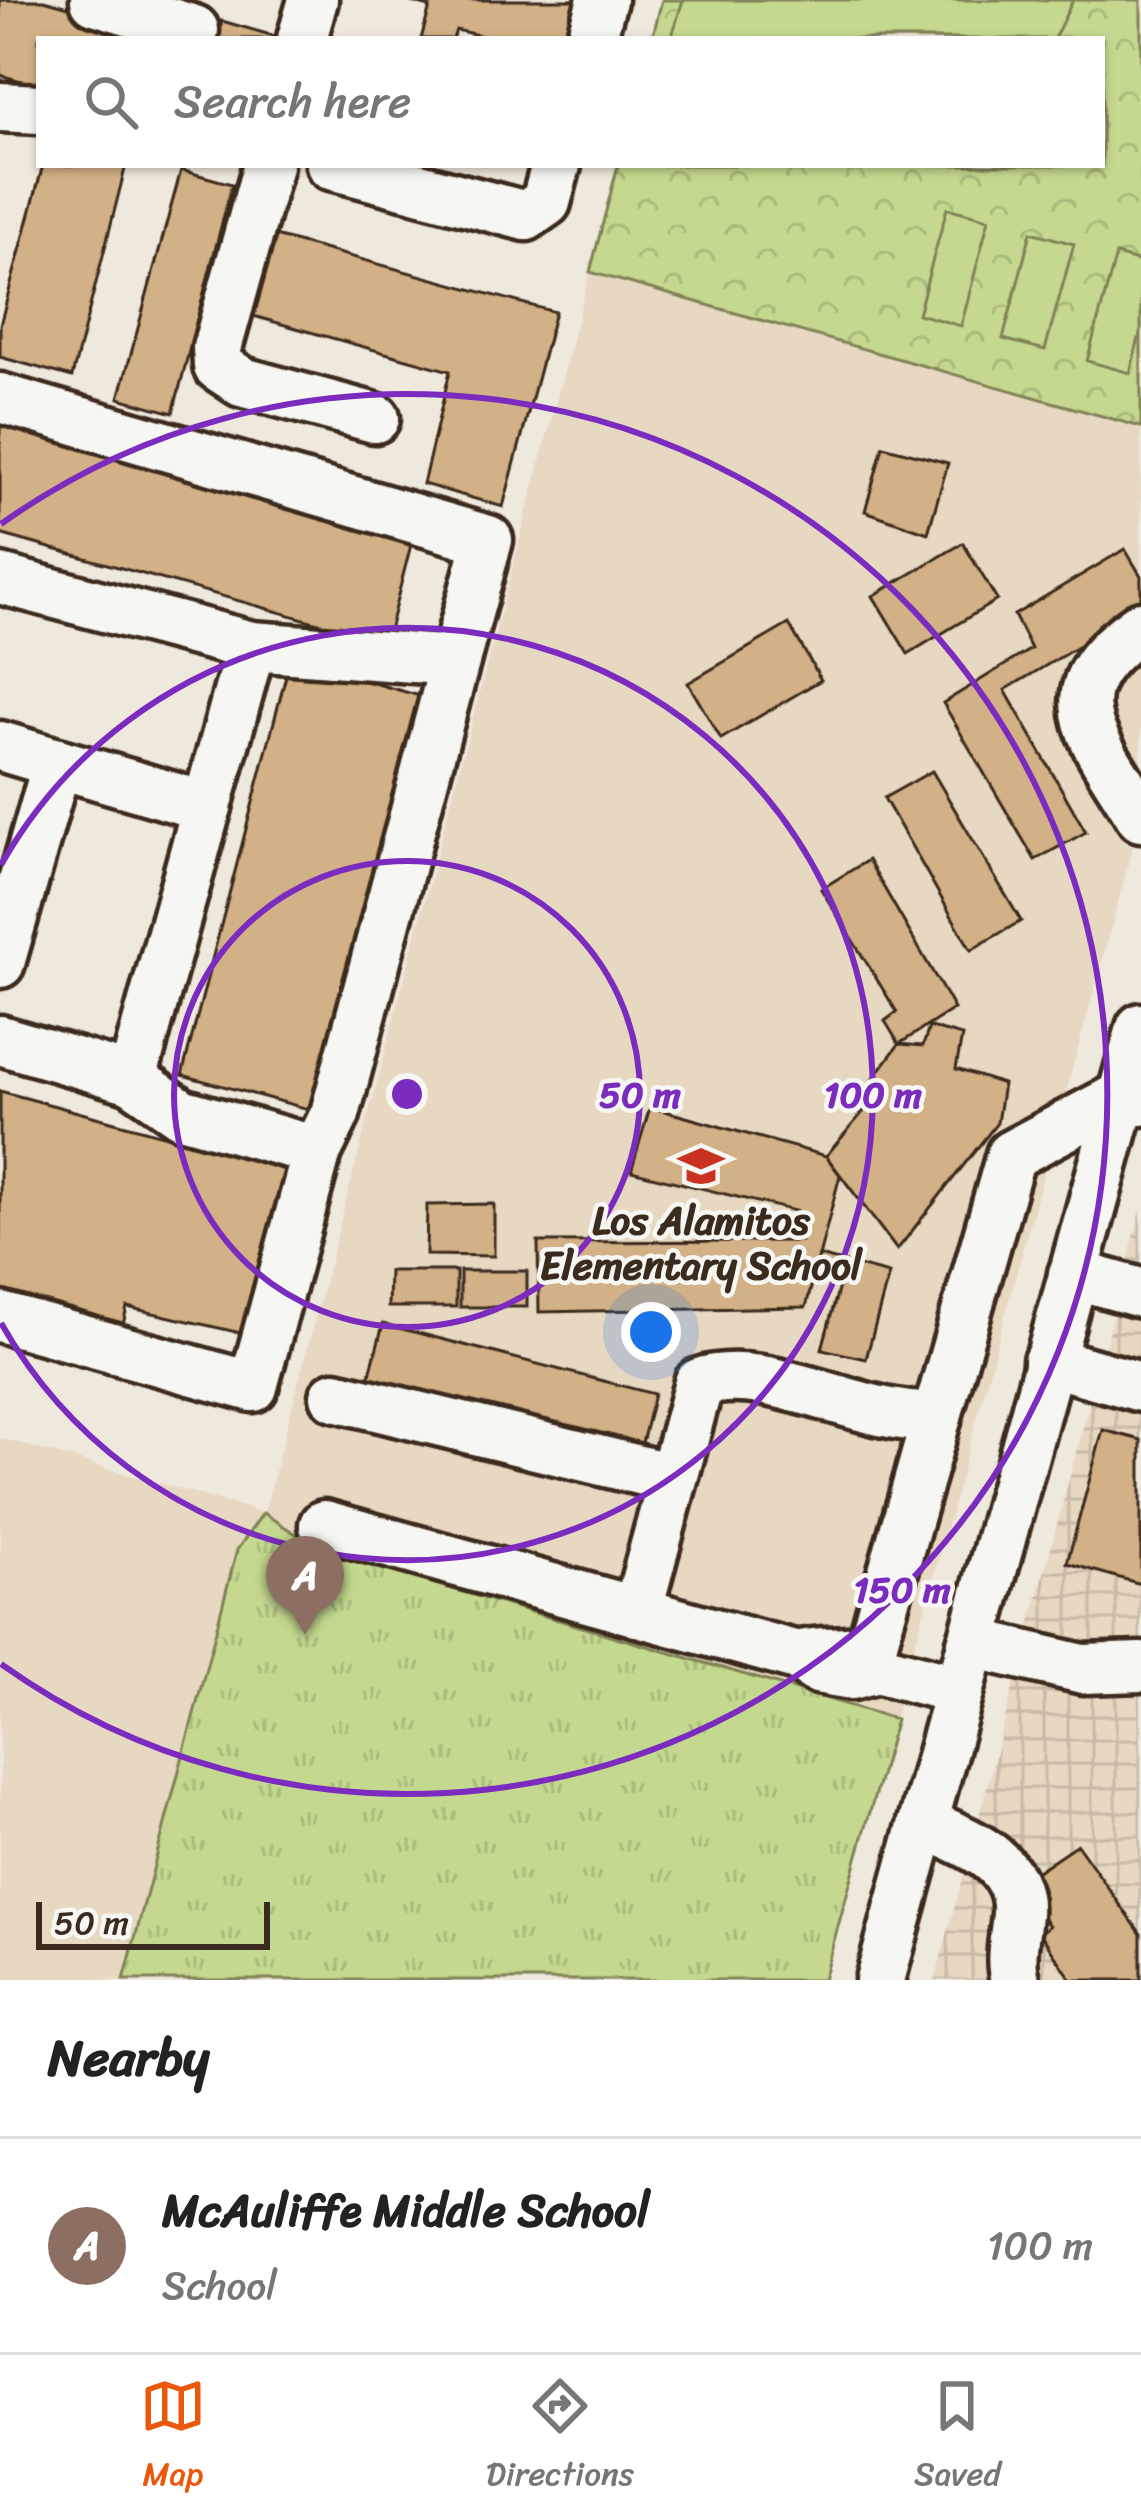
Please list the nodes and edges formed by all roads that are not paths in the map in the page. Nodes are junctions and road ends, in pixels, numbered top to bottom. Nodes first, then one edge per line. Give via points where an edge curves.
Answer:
1 (94, 0) edge
2 (313, 0) edge
3 (602, 0) edge
4 (193, 36) edge
5 (303, 36) edge
6 (592, 36) edge
7 (0, 107) edge
8 (36, 110) edge
9 (267, 168) edge
10 (342, 168) edge
11 (555, 168) edge
12 (0, 398) edge
13 (375, 418) dead end
14 (0, 579) edge
15 (1141, 626) edge
16 (251, 646) junction
17 (455, 661) junction
18 (0, 746) edge
19 (57, 763) junction
20 (207, 807) junction
21 (1141, 817) edge
22 (0, 963) edge
23 (1141, 1028) edge
24 (0, 1040) edge
25 (132, 1079) junction
26 (1131, 1099) edge
27 (316, 1151) junction
28 (1073, 1274) junction
29 (1141, 1293) edge
30 (0, 1317) edge
31 (1048, 1361) junction
32 (1141, 1387) edge
33 (335, 1396) dead end
34 (937, 1417) junction
35 (672, 1478) junction
36 (324, 1525) dead end
37 (638, 1612) junction
38 (972, 1643) junction
39 (797, 1656) junction
40 (1138, 1666) edge
41 (959, 1690) junction
42 (922, 1823) junction
43 (880, 1980) edge
44 (1015, 1980) edge

1 - 4 street via 194,30
2 - 5 street
3 - 6 street
7 - 8 street
9 - 13 street via 218,366 242,382
10 - 11 street via 526,217 546,202
12 - 17 street via 488,540
14 - 16 street
15 - 21 street via 1103,652 1083,690 1090,730
16 - 17 street
16 - 20 street
17 - 27 street via 335,1114
18 - 19 street
19 - 20 street
19 - 22 street
20 - 25 street
23 - 26 street
24 - 25 street
25 - 27 street via 181,1113
26 - 28 street
26 - 34 street via 1011,1155
27 - 30 street via 253,1387
28 - 29 street
28 - 31 street
31 - 32 street
31 - 38 street
33 - 35 street
34 - 35 street via 900,1419 729,1373 699,1383
34 - 39 street via 872,1645 848,1655 823,1649
35 - 37 street
36 - 37 street
37 - 39 street
38 - 40 street via 1083,1669
38 - 41 street
39 - 41 street via 817,1669 852,1675 877,1668
41 - 42 street
42 - 43 street
42 - 44 street via 981,1849 1006,1870 1018,1908

